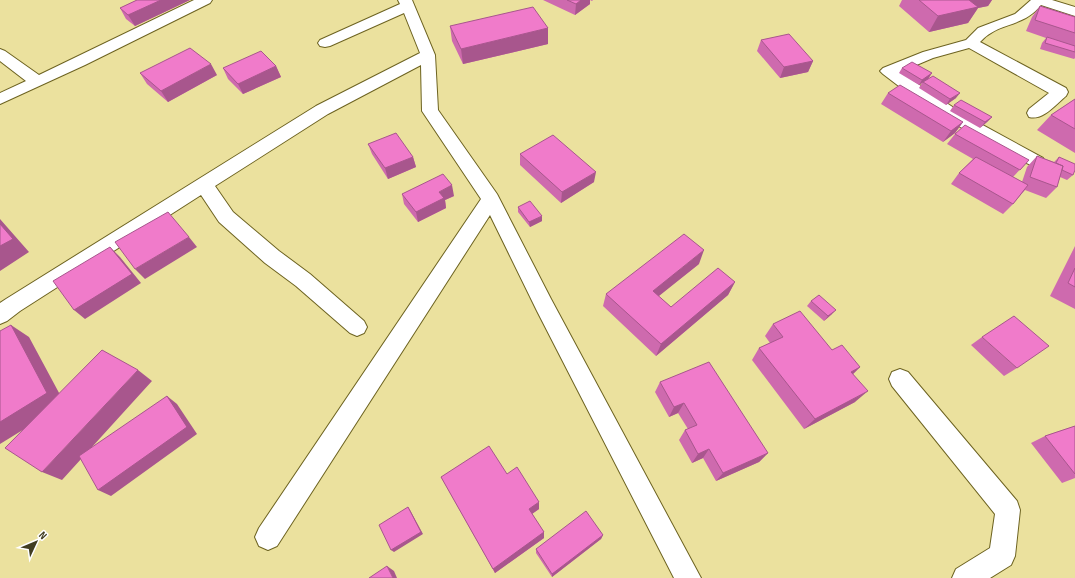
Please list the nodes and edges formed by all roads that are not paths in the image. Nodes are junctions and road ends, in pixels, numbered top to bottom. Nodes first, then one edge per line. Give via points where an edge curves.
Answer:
1 (205, 0) edge
2 (1038, 0) edge
3 (406, 3) edge
4 (1075, 12) edge
5 (971, 42) junction
6 (325, 43) dead end
7 (0, 54) edge
8 (428, 55) junction
9 (37, 82) junction
10 (0, 99) edge
11 (1035, 113) dead end
12 (1037, 162) edge
13 (204, 186) junction
14 (491, 199) junction
15 (0, 315) edge
16 (357, 327) dead end
17 (900, 379) dead end
18 (268, 537) dead end
19 (688, 578) edge
20 (965, 578) edge

1 - 9 street
2 - 4 street
2 - 5 street via 1031,10 1020,18 984,30
3 - 6 street
3 - 8 street
5 - 11 street via 1060,92
5 - 12 street via 888,71 994,140
7 - 9 street
8 - 13 street via 322,110
8 - 14 street via 430,111
9 - 10 street
13 - 15 street
13 - 16 street via 226,217
14 - 18 street
14 - 19 street
17 - 20 street via 1008,510 1002,556

